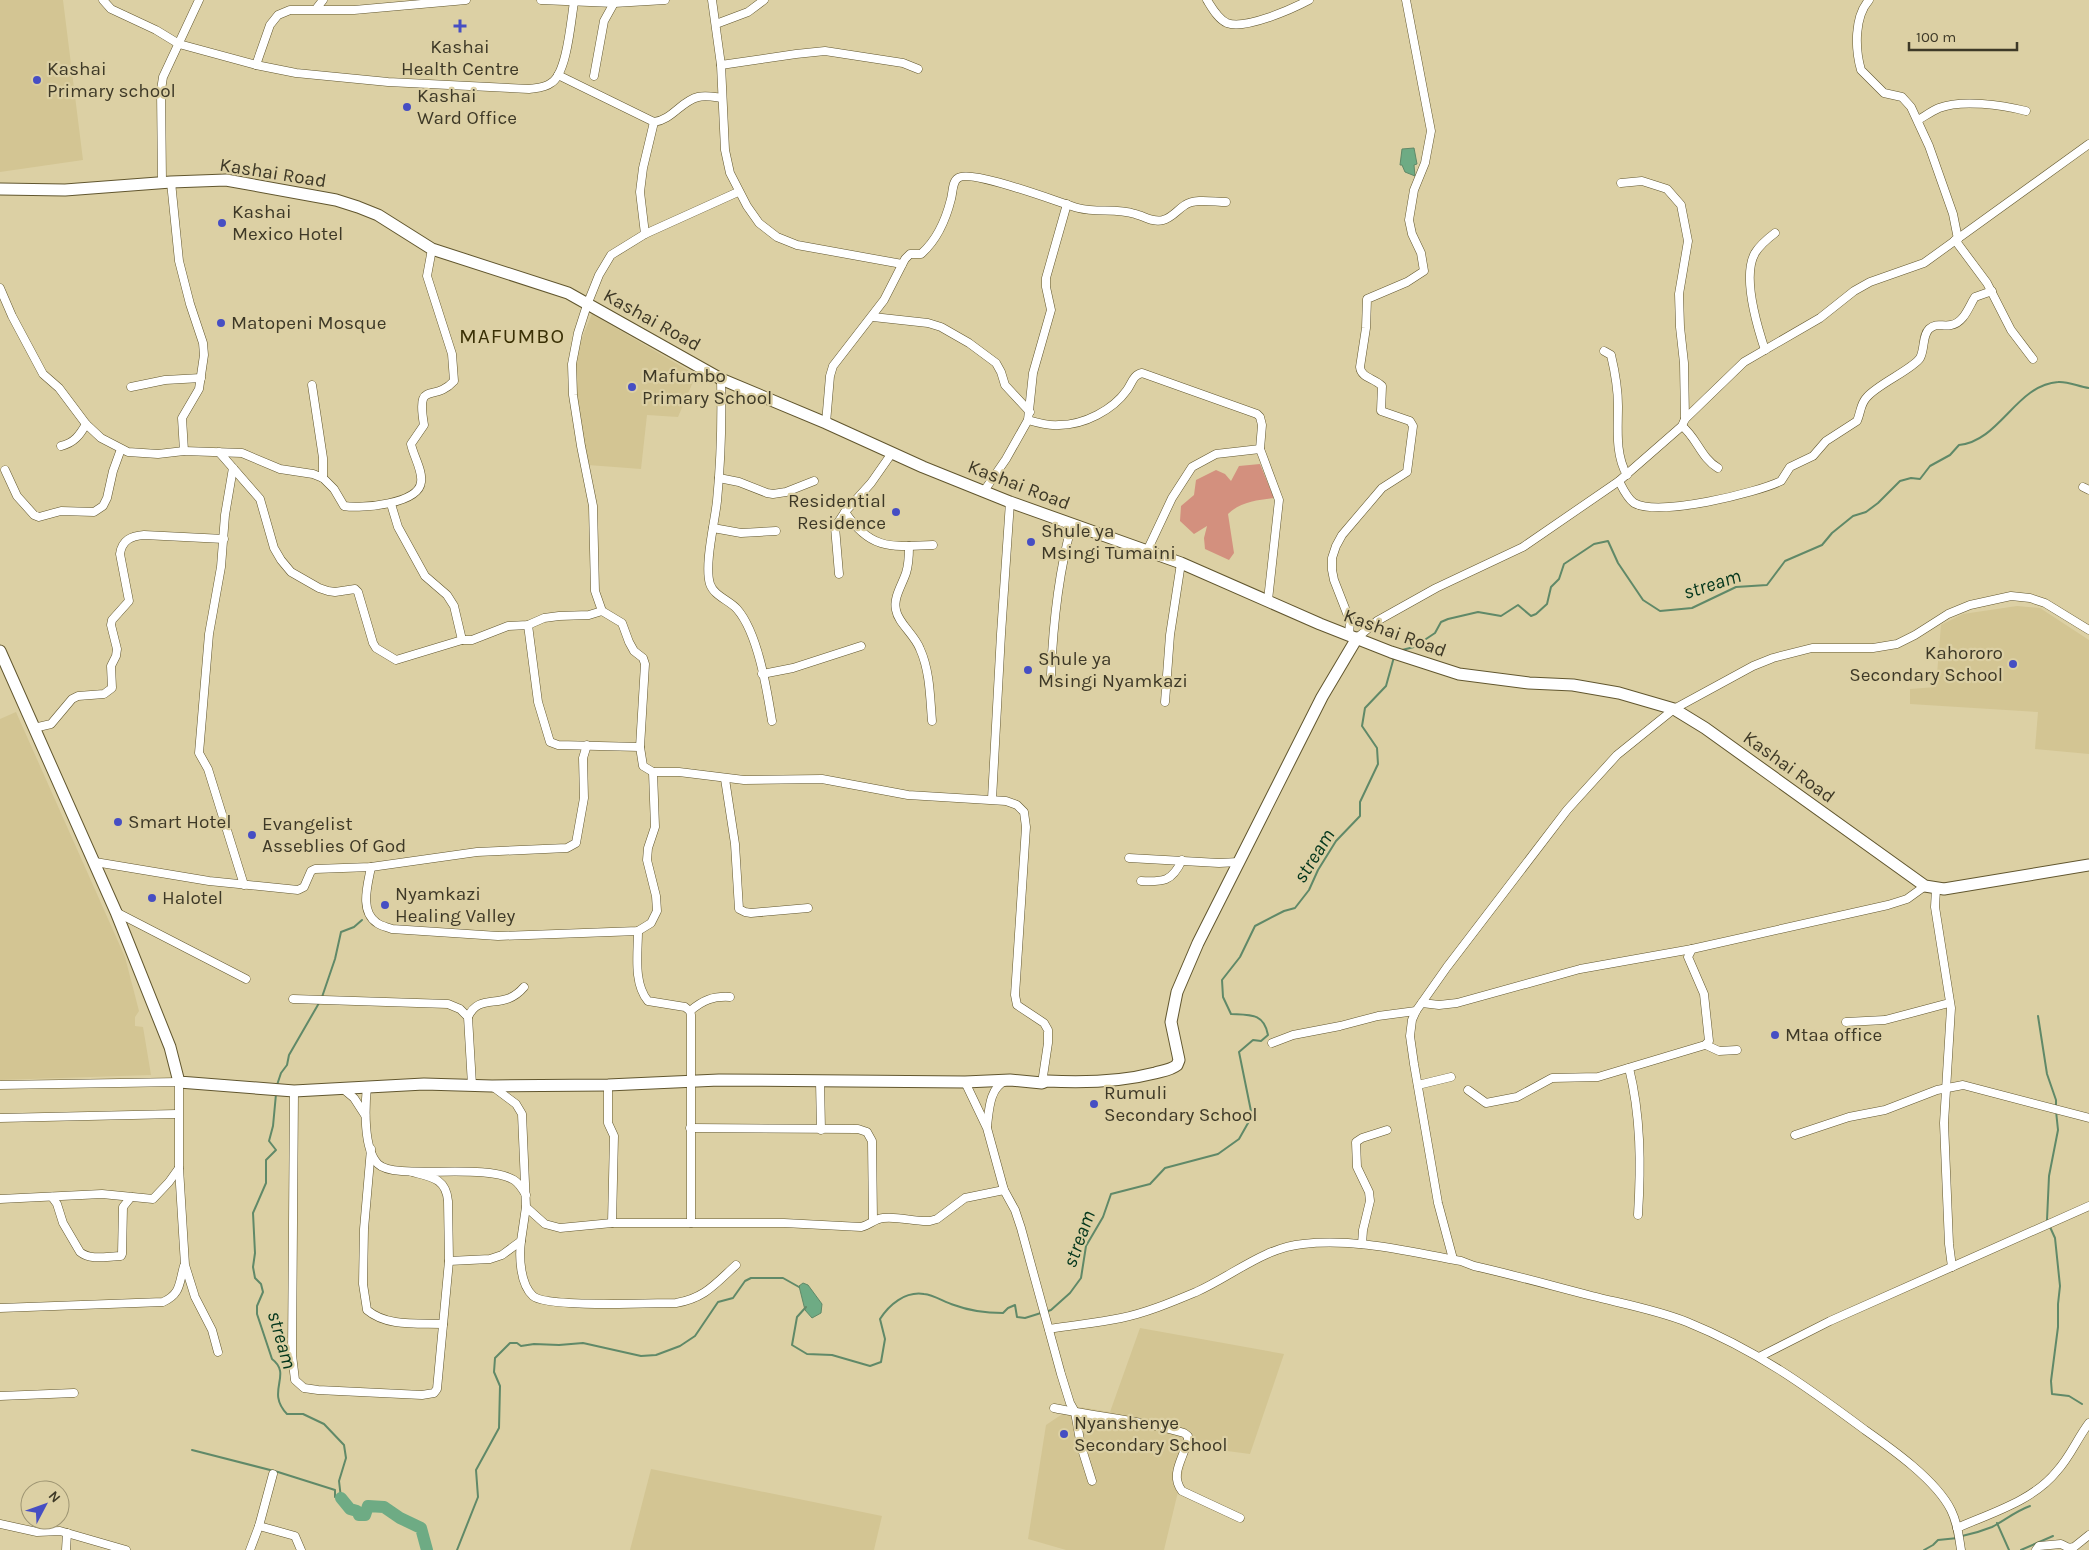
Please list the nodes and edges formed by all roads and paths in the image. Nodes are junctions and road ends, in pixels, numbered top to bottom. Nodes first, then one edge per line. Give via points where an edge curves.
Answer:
1 (102, 0) edge
2 (199, 0) edge
3 (323, 0) edge
4 (466, 0) edge
5 (541, 0) edge
6 (665, 0) edge
7 (712, 0) edge
8 (764, 0) edge
9 (1207, 0) edge
10 (1309, 0) edge
11 (1406, 0) edge
12 (1869, 0) edge
13 (564, 1) edge
14 (574, 2) junction
15 (614, 3) junction
16 (316, 10) junction
17 (716, 24) junction
18 (179, 44) junction
19 (256, 65) junction
20 (721, 65) junction
21 (918, 69) dead end
22 (558, 75) junction
23 (594, 76) dead end
24 (722, 98) junction
25 (2026, 111) dead end
26 (1918, 120) junction
27 (654, 122) junction
28 (2089, 144) edge
29 (166, 182) junction
30 (1621, 182) dead end
31 (0, 189) edge
32 (738, 192) junction
33 (1226, 202) dead end
34 (1067, 204) junction
35 (1774, 233) dead end
36 (645, 234) junction
37 (1957, 239) junction
38 (432, 250) junction
39 (902, 264) junction
40 (0, 288) edge
41 (1992, 291) junction
42 (587, 305) junction
43 (872, 317) junction
44 (1765, 350) junction
45 (1604, 351) dead end
46 (2033, 359) dead end
47 (201, 378) junction
48 (721, 379) junction
49 (312, 386) dead end
50 (132, 387) dead end
51 (1030, 412) junction
52 (1028, 420) junction
53 (826, 423) junction
54 (1683, 423) junction
55 (86, 424) junction
56 (61, 446) dead end
57 (121, 449) junction
58 (1260, 449) junction
59 (184, 451) junction
60 (220, 452) junction
61 (892, 453) junction
62 (233, 468) junction
63 (1718, 468) dead end
64 (5, 470) dead end
65 (1627, 475) junction
66 (323, 478) junction
67 (719, 478) junction
68 (814, 481) dead end
69 (1619, 481) junction
70 (984, 491) junction
71 (1010, 502) junction
72 (390, 504) junction
73 (845, 512) junction
74 (1072, 524) junction
75 (713, 528) junction
76 (776, 531) dead end
77 (224, 539) junction
78 (909, 546) junction
79 (933, 546) dead end
80 (1147, 551) junction
81 (1181, 563) junction
82 (839, 574) dead end
83 (1268, 600) junction
84 (602, 611) junction
85 (528, 625) junction
86 (2089, 630) edge
87 (1353, 636) junction
88 (462, 640) junction
89 (861, 646) dead end
90 (0, 651) edge
91 (762, 674) junction
92 (1051, 675) dead end
93 (1165, 702) dead end
94 (1674, 709) junction
95 (772, 721) dead end
96 (932, 721) dead end
97 (34, 728) junction
98 (587, 745) junction
99 (640, 747) junction
100 (653, 772) junction
101 (726, 779) junction
102 (992, 799) junction
103 (1129, 858) dead end
104 (1182, 860) junction
105 (95, 862) junction
106 (1239, 862) junction
107 (2089, 865) edge
108 (371, 867) junction
109 (1141, 881) dead end
110 (244, 885) junction
111 (1924, 886) junction
112 (1936, 889) junction
113 (808, 908) dead end
114 (116, 912) junction
115 (638, 931) junction
116 (1692, 949) junction
117 (246, 979) dead end
118 (524, 987) dead end
119 (730, 997) dead end
120 (293, 999) dead end
121 (1950, 1002) junction
122 (1422, 1003) junction
123 (690, 1011) junction
124 (1416, 1011) junction
125 (468, 1017) junction
126 (1846, 1022) dead end
127 (1272, 1044) dead end
128 (1706, 1045) junction
129 (1737, 1050) dead end
130 (1629, 1068) junction
131 (1451, 1077) dead end
132 (1010, 1080) junction
133 (690, 1081) junction
134 (820, 1081) junction
135 (179, 1082) junction
136 (965, 1082) junction
137 (1042, 1083) junction
138 (0, 1085) edge
139 (472, 1085) junction
140 (608, 1085) junction
141 (1418, 1085) junction
142 (367, 1086) junction
143 (492, 1086) junction
144 (340, 1087) junction
145 (1945, 1088) junction
146 (288, 1090) junction
147 (1468, 1090) dead end
148 (177, 1114) junction
149 (366, 1117) junction
150 (0, 1118) edge
151 (2089, 1118) edge
152 (690, 1128) junction
153 (987, 1128) junction
154 (821, 1130) junction
155 (1387, 1130) dead end
156 (1795, 1135) dead end
157 (370, 1149) junction
158 (179, 1168) junction
159 (412, 1172) junction
160 (1004, 1190) junction
161 (526, 1195) junction
162 (52, 1197) junction
163 (131, 1197) junction
164 (0, 1199) edge
165 (2089, 1206) edge
166 (526, 1207) junction
167 (1638, 1215) dead end
168 (873, 1220) junction
169 (612, 1223) junction
170 (691, 1223) junction
171 (521, 1241) junction
172 (1362, 1244) junction
173 (1453, 1259) junction
174 (449, 1261) junction
175 (185, 1265) junction
176 (736, 1265) dead end
177 (1952, 1267) junction
178 (0, 1308) edge
179 (443, 1324) junction
180 (1049, 1329) junction
181 (218, 1352) dead end
182 (1761, 1356) junction
183 (74, 1393) dead end
184 (0, 1396) edge
185 (1054, 1408) dead end
186 (1075, 1412) junction
187 (2089, 1423) edge
188 (273, 1474) dead end
189 (1092, 1481) dead end
190 (1240, 1518) dead end
191 (0, 1524) edge
192 (259, 1526) junction
193 (1957, 1528) junction
194 (67, 1533) junction
195 (2089, 1535) edge
196 (66, 1550) edge
197 (126, 1550) edge
198 (250, 1550) edge
199 (301, 1550) edge
200 (1961, 1550) edge
201 (2036, 1550) edge

1 - 18 street via 112,9
2 - 18 street
3 - 16 street
4 - 16 street via 354,10
5 - 13 street
6 - 15 street
7 - 17 street
8 - 17 street via 748,12
9 - 10 street via 1224,21 1236,25
11 - 87 street via 1431,132 1409,220 1424,271 1367,299 1360,372 1382,386 1381,411 1410,421 1412,426 1407,472 1382,488 1364,508 1342,535 1332,558 1334,580
12 - 26 street via 1861,13 1858,38 1860,70 1884,93 1902,97
13 - 14 street
14 - 15 street
14 - 22 street via 564,61
15 - 23 street via 604,21
16 - 19 street via 290,10 273,20
17 - 20 street
18 - 19 street
18 - 29 street via 163,77 161,90
19 - 22 street via 343,78 529,89 553,83
20 - 21 street via 825,51 903,63
20 - 24 street
22 - 27 street
24 - 27 street via 700,96 666,119
24 - 32 street via 725,150
25 - 26 street via 2006,106 1953,104
26 - 37 street via 1953,214
27 - 36 street via 642,168 640,192
28 - 37 street
29 - 31 street, Kashai Road via 65,190
29 - 38 street, Kashai Road via 226,180 336,200 378,215
29 - 47 street via 179,261 203,343
30 - 54 street via 1642,181 1667,189 1681,206 1688,241 1679,294 1684,363
32 - 36 street
32 - 39 street via 759,223 777,237 797,245
33 - 34 street via 1189,203 1169,218 1155,221 1133,213 1088,210
34 - 39 street via 1011,185 961,176 954,182 938,236 921,254 910,254
34 - 51 street via 1046,278 1051,310 1033,372
35 - 44 street via 1755,254 1752,263 1752,304
36 - 42 street via 611,255
37 - 41 street
37 - 44 street via 1924,264 1854,291 1820,318
38 - 42 street, Kashai Road via 544,284
38 - 72 street via 427,276 452,354 454,381 422,398 424,425 411,444 422,481 418,490
39 - 43 street
40 - 55 street via 43,374 59,388
41 - 46 street via 2011,330
41 - 69 street via 1975,297 1968,311 1955,323 1938,324 1926,332 1920,358 1868,396 1861,405 1857,421 1826,441 1813,456 1790,467 1781,481 1697,505 1648,507 1629,499
42 - 48 street, Kashai Road
42 - 84 street via 572,364 572,387 593,506 593,576
43 - 51 street via 928,323 969,343 996,364 1005,385
43 - 53 street via 833,366
44 - 54 street via 1744,362
45 - 65 street via 1611,356 1615,371 1619,449
47 - 50 street via 165,380
47 - 59 street via 182,418
48 - 53 street, Kashai Road
48 - 67 street
49 - 66 street
51 - 52 street
52 - 58 street via 1061,426 1104,413 1129,389 1137,374 1142,373 1257,414 1262,426
52 - 70 street
53 - 61 street, Kashai Road
54 - 63 street via 1708,461
54 - 65 street
55 - 56 street via 75,440
55 - 57 street via 101,438
57 - 59 street via 152,454
57 - 64 street via 104,506 94,512 34,515 17,496
58 - 80 street via 1216,454 1192,467 1172,498
58 - 83 street via 1279,500
59 - 60 street
60 - 62 street
60 - 66 street via 242,452 280,469
61 - 70 street, Kashai Road
61 - 73 street via 871,484
62 - 77 street
62 - 88 street via 260,499 274,548 291,572 328,591 351,589 358,592 376,648 400,660
65 - 69 street
66 - 72 street via 344,506
67 - 68 street via 773,494
67 - 75 street
69 - 87 street via 1523,547 1436,588
70 - 71 street, Kashai Road
71 - 74 street, Kashai Road
71 - 102 street
72 - 88 street via 398,527 425,576 447,594 454,606
73 - 78 street via 866,538
73 - 82 street via 834,531
74 - 80 street, Kashai Road
74 - 92 street via 1058,584
75 - 76 street via 741,533
75 - 91 street via 709,583 745,621
77 - 97 street via 144,535 124,542 120,554 129,601 111,625 117,649 111,666 112,688 104,694 72,699 51,724
77 - 110 street via 209,634 199,753 208,769
78 - 79 street
78 - 96 street via 907,571 898,593 896,610 921,651 928,678
80 - 81 street, Kashai Road
81 - 83 street, Kashai Road
81 - 93 street via 1170,634
83 - 87 street, Kashai Road
84 - 85 street via 544,618
84 - 99 street via 622,623 634,651 645,664
85 - 88 street via 508,626 472,640
85 - 98 street via 538,702 550,742
86 - 94 street via 2044,603 2011,596 1970,605 1948,614 1897,644 1873,648 1812,648 1773,658
87 - 94 street, Kashai Road via 1459,674 1573,685 1619,693
87 - 106 street
89 - 91 street via 793,668
90 - 97 street
91 - 95 street
94 - 111 street, Kashai Road
94 - 122 street via 1617,755 1590,783
97 - 105 street
98 - 99 street
98 - 108 street via 583,758 584,798 576,843 571,847 477,852
99 - 100 street via 643,766
100 - 101 street
100 - 115 street via 655,827 647,860 657,911 651,922
101 - 102 street via 822,779 908,795
101 - 113 street via 739,909 751,912
102 - 137 street via 1017,805 1026,817 1015,995 1017,1004 1044,1023 1048,1030
103 - 104 street
104 - 106 street
104 - 109 street via 1175,874 1166,880
105 - 110 street
105 - 114 street
106 - 137 street via 1177,992 1171,1022 1177,1066 1123,1079
107 - 112 street, Kashai Road
108 - 110 street via 315,869 304,887 298,890
108 - 115 street via 368,914 377,923 392,929 498,936
111 - 112 street, Kashai Road
111 - 116 street via 1907,899
112 - 121 street via 1935,907
114 - 117 street
114 - 135 street via 170,1048
115 - 123 street via 637,968 643,995 648,1002 685,1007
116 - 122 street via 1580,969 1439,1006
116 - 128 street via 1688,957 1704,994 1709,1041
118 - 125 street via 511,999 478,1004
119 - 123 street via 704,1000
120 - 125 street via 448,1004 460,1008
121 - 126 street via 1885,1020
121 - 145 street
122 - 124 street
123 - 133 street
124 - 127 street via 1293,1035
124 - 141 street via 1410,1036
125 - 139 street
128 - 129 street via 1719,1051
128 - 130 street
130 - 147 street via 1598,1077 1552,1078 1517,1097 1494,1102 1483,1102
130 - 167 street via 1638,1112
131 - 141 street
132 - 136 street
132 - 137 street
132 - 153 street via 1002,1083 993,1094
133 - 134 street
133 - 140 street
133 - 152 street
134 - 136 street
134 - 154 street
135 - 138 street
135 - 146 street
135 - 148 street
136 - 153 street
139 - 142 street
139 - 143 street
140 - 143 street
140 - 169 street via 608,1123 614,1136
141 - 173 street via 1438,1204
142 - 144 street
142 - 149 street
143 - 161 street via 516,1104 522,1114
144 - 146 street
144 - 149 street via 354,1098
145 - 151 street via 1976,1087
145 - 156 street via 1885,1110 1849,1117
145 - 177 street via 1944,1132
146 - 179 street via 294,1380 304,1388 318,1390 434,1393
148 - 150 street
148 - 158 street
149 - 157 street
152 - 154 street
152 - 170 street
153 - 160 street
154 - 168 street via 858,1129 870,1135
155 - 172 street via 1356,1142 1357,1167 1370,1201
157 - 159 street via 385,1169
157 - 179 street via 364,1229 363,1284 367,1310 384,1320
158 - 163 street via 153,1199
158 - 175 street
159 - 161 street via 445,1170 493,1174 516,1181
159 - 174 street via 438,1180 445,1187
160 - 168 street via 965,1198 930,1221
160 - 180 street via 1021,1228
161 - 166 street
162 - 163 street via 96,1194
162 - 163 street via 80,1252 93,1257 121,1256 123,1207
162 - 164 street
165 - 177 street
166 - 169 street via 545,1224 560,1228
166 - 171 street
168 - 170 street via 861,1227
169 - 170 street
171 - 174 street via 502,1255 490,1259
171 - 176 street via 520,1261 529,1290 536,1298 550,1302 687,1302 708,1291
172 - 173 street
172 - 180 street via 1309,1244 1284,1248 1260,1256 1205,1288 1146,1312
173 - 182 street via 1670,1316
174 - 179 street
175 - 178 street via 176,1293 163,1302
175 - 181 street
177 - 182 street via 1830,1321
180 - 186 street
182 - 193 street via 1920,1473 1943,1498
183 - 184 street
185 - 186 street
186 - 189 street
186 - 190 street via 1184,1432 1188,1439 1176,1474 1176,1484 1182,1491
187 - 193 street via 2068,1457 2044,1484 2009,1505
188 - 192 street
191 - 194 street via 23,1531
192 - 198 street
192 - 199 street via 295,1536
193 - 200 street
194 - 196 street
194 - 197 street
195 - 201 street via 2074,1547 2061,1544 2039,1546

